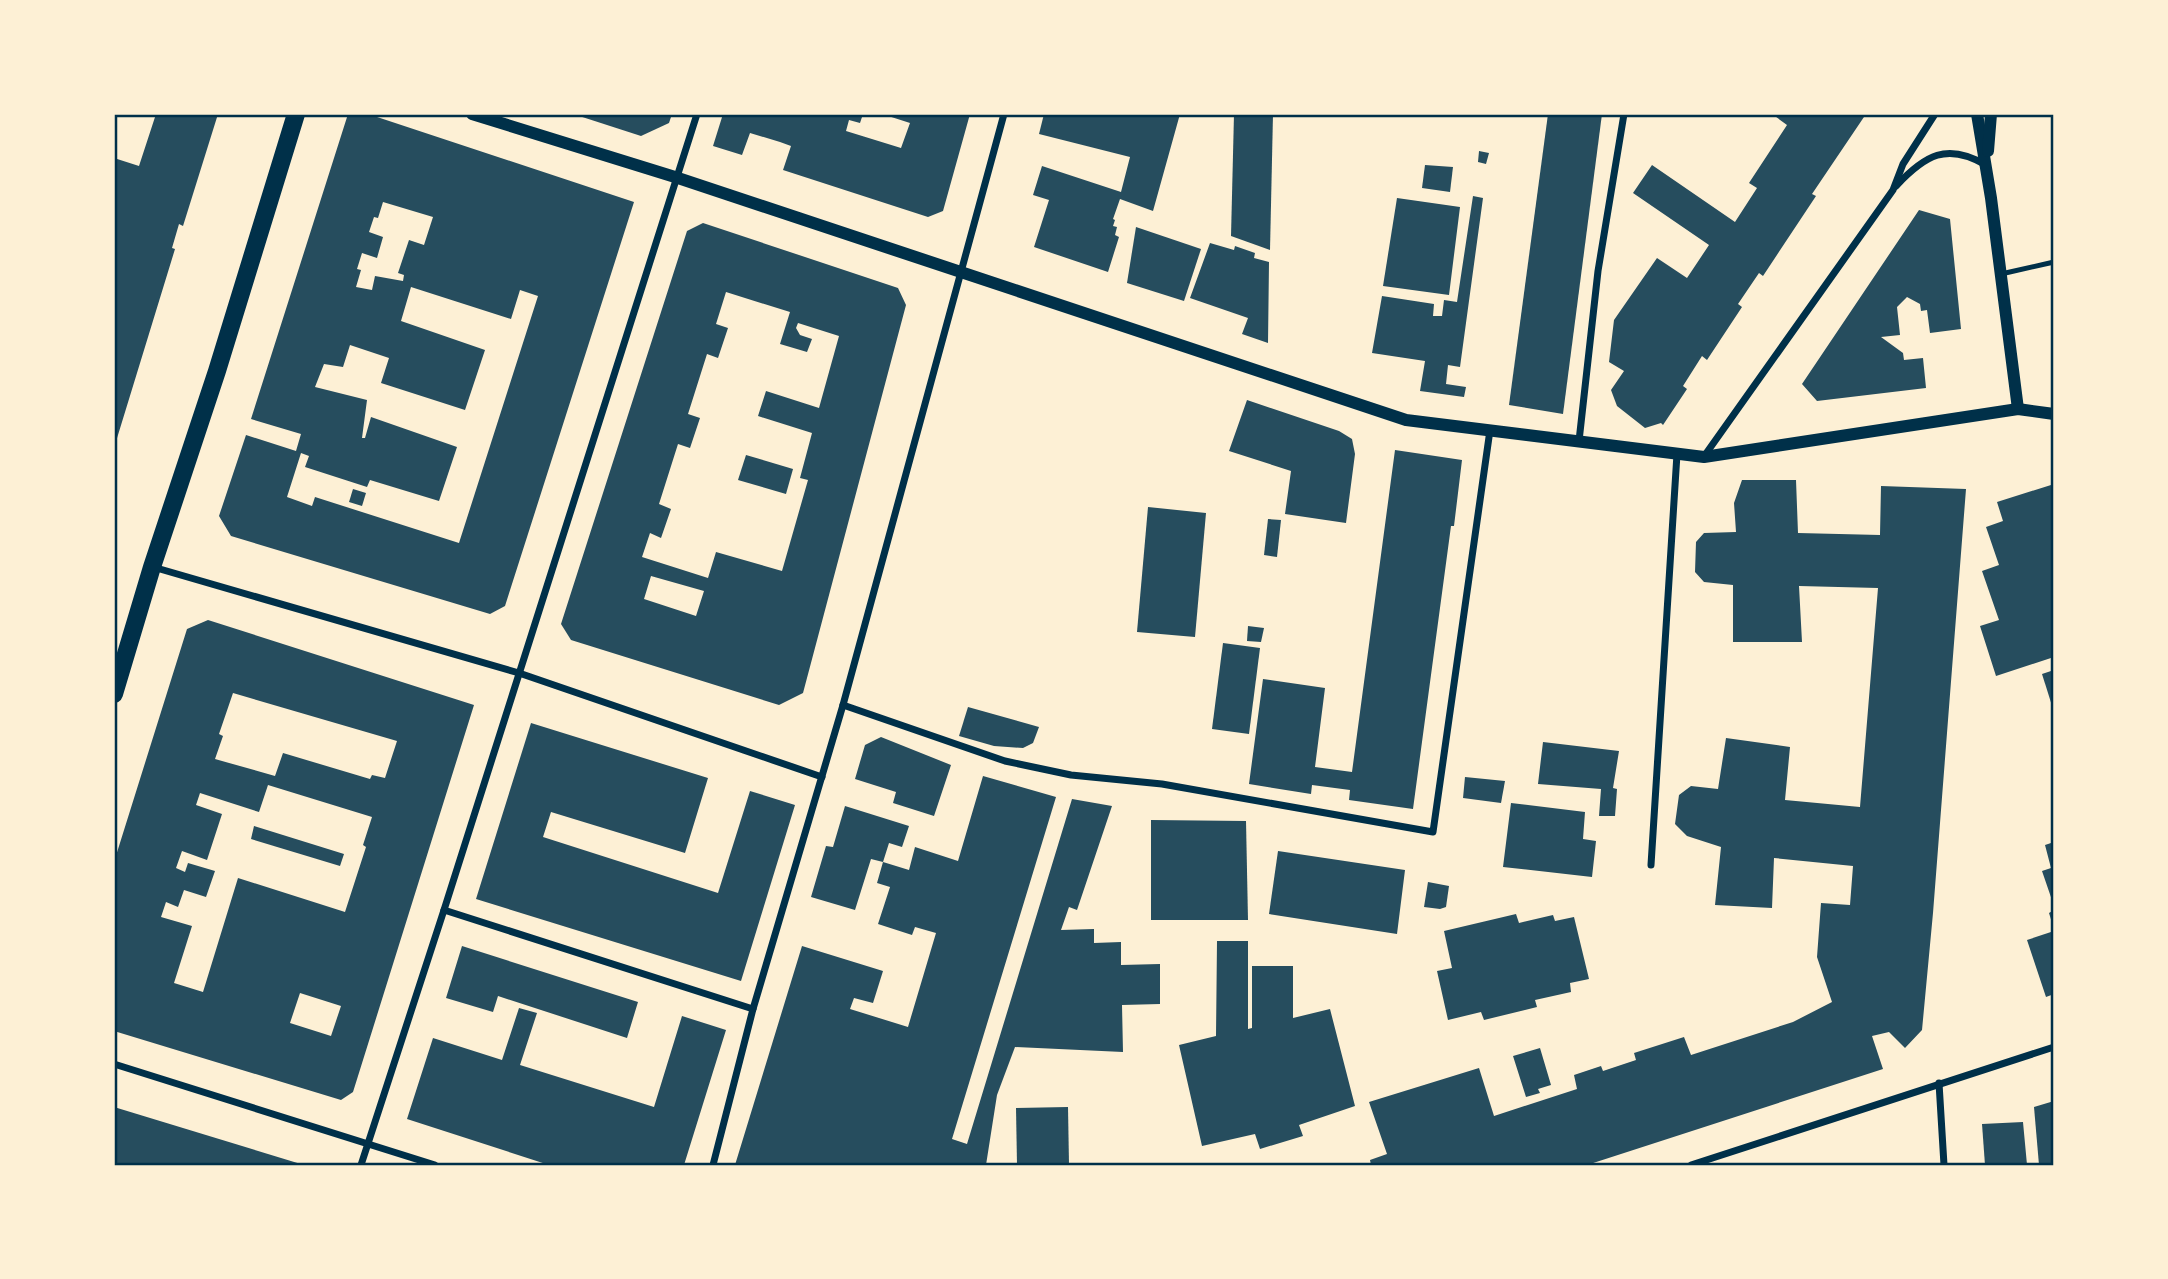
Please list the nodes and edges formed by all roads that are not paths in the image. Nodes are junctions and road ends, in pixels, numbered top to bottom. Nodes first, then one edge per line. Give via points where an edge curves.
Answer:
1 (296, 114) edge
2 (472, 114) edge
3 (697, 114) edge
4 (1004, 114) edge
5 (1624, 114) edge
6 (1935, 114) edge
7 (1976, 114) edge
8 (1991, 114) edge
9 (1986, 166) junction
10 (675, 177) junction
11 (1892, 190) junction
12 (2054, 262) edge
13 (961, 272) junction
14 (2001, 274) junction
15 (2018, 409) junction
16 (2054, 414) edge
17 (1490, 429) junction
18 (1579, 441) junction
19 (1677, 454) junction
20 (1704, 457) junction
21 (152, 567) junction
22 (519, 674) junction
23 (114, 694) edge
24 (843, 705) junction
25 (822, 777) junction
26 (1651, 865) dead end
27 (444, 910) junction
28 (753, 1009) junction
29 (2054, 1047) edge
30 (114, 1064) edge
31 (1939, 1083) junction
32 (368, 1143) junction
33 (361, 1165) edge
34 (435, 1165) edge
35 (713, 1165) edge
36 (1691, 1165) edge
37 (1944, 1165) edge

1 - 21 main road
2 - 10 street
3 - 10 street
4 - 13 street
5 - 18 street via 1598,271
6 - 11 street
7 - 9 street
8 - 9 street
9 - 11 street via 1969,155 1949,152 1928,159
9 - 14 street
10 - 13 street
10 - 22 street
11 - 20 street
12 - 14 lane
13 - 17 street via 1406,420
13 - 24 street
14 - 15 street
15 - 16 street
15 - 20 street
17 - 18 street
17 - 24 street via 1433,832 1163,784 1071,775 1018,764
18 - 19 street
19 - 20 street
19 - 26 street
21 - 22 street
21 - 23 main road
22 - 25 street
22 - 27 street
24 - 25 street
25 - 28 street
27 - 28 street
27 - 32 street
28 - 35 street
29 - 31 street
30 - 32 street
31 - 36 street
31 - 37 street
32 - 33 street
32 - 34 street

